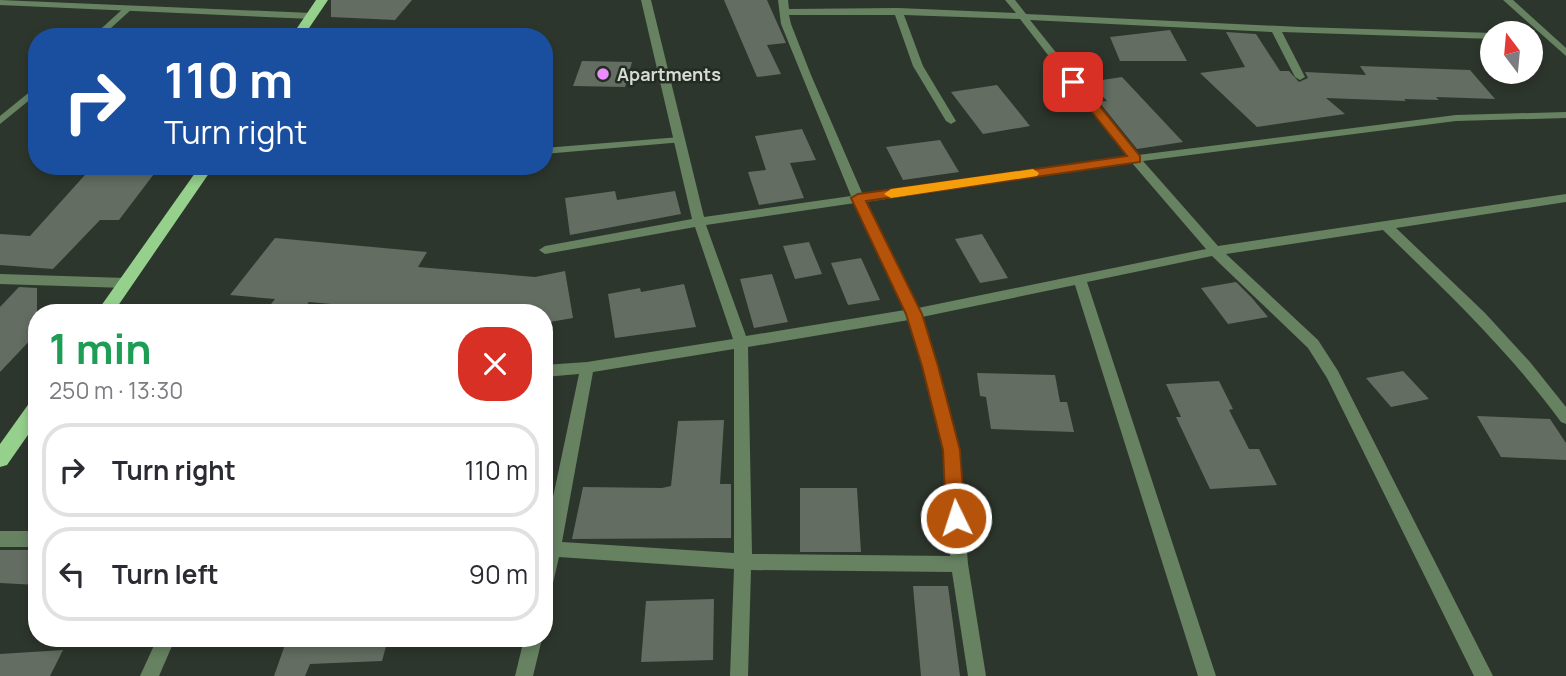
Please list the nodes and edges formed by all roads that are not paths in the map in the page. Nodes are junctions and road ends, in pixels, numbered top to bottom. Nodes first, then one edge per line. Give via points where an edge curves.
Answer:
1 (322, 0) edge
2 (646, 0) edge
3 (1010, 0) edge
4 (1508, 0) edge
5 (0, 2) edge
6 (784, 6) edge
7 (129, 8) junction
8 (898, 11) junction
9 (1019, 14) junction
10 (312, 16) junction
11 (106, 28) edge
12 (303, 28) edge
13 (1276, 30) junction
14 (1480, 36) edge
15 (1544, 37) edge
16 (1549, 37) junction
17 (1566, 37) edge
18 (1566, 53) edge
19 (1300, 77) dead end
20 (28, 97) edge
21 (1566, 115) edge
22 (0, 120) edge
23 (951, 121) dead end
24 (680, 140) junction
25 (553, 150) edge
26 (1136, 159) junction
27 (201, 175) edge
28 (858, 198) junction
29 (1566, 198) edge
30 (699, 222) junction
31 (1385, 224) junction
32 (545, 250) dead end
33 (1215, 251) junction
34 (1079, 278) junction
35 (0, 279) edge
36 (126, 283) junction
37 (111, 304) edge
38 (914, 314) junction
39 (741, 342) junction
40 (587, 368) junction
41 (553, 370) edge
42 (1566, 418) edge
43 (28, 420) edge
44 (0, 459) edge
45 (553, 530) edge
46 (0, 539) edge
47 (28, 539) edge
48 (553, 549) edge
49 (743, 562) junction
50 (959, 564) junction
51 (162, 647) edge
52 (531, 647) edge
53 (149, 676) edge
54 (524, 676) edge
55 (739, 676) edge
56 (977, 676) edge
57 (1207, 676) edge
58 (1484, 676) edge

1 - 10 main road
2 - 24 street
3 - 9 street
4 - 16 street
5 - 7 street
6 - 8 street
6 - 28 street via 786,24
7 - 10 street
7 - 11 lane
8 - 9 street
8 - 23 street via 918,66
9 - 13 street
9 - 26 street
10 - 12 main road
13 - 14 street
13 - 19 street
15 - 16 street
16 - 17 street
16 - 18 street
20 - 22 lane
21 - 26 street via 1456,118
24 - 25 lane
24 - 30 street
26 - 28 street
26 - 33 street
27 - 36 main road
28 - 30 street
28 - 38 street
29 - 31 street
30 - 32 street
30 - 39 street
31 - 33 street
31 - 42 street via 1470,306
33 - 34 street
33 - 58 street via 1313,344 1333,375
34 - 38 street
34 - 57 street
35 - 36 street
36 - 37 main road
38 - 39 street
38 - 50 street via 951,450
39 - 40 street
39 - 49 street
40 - 41 street
40 - 45 street
43 - 44 main road
46 - 47 street
48 - 49 street
49 - 50 street
49 - 55 street
50 - 56 street
51 - 53 street
52 - 54 street

